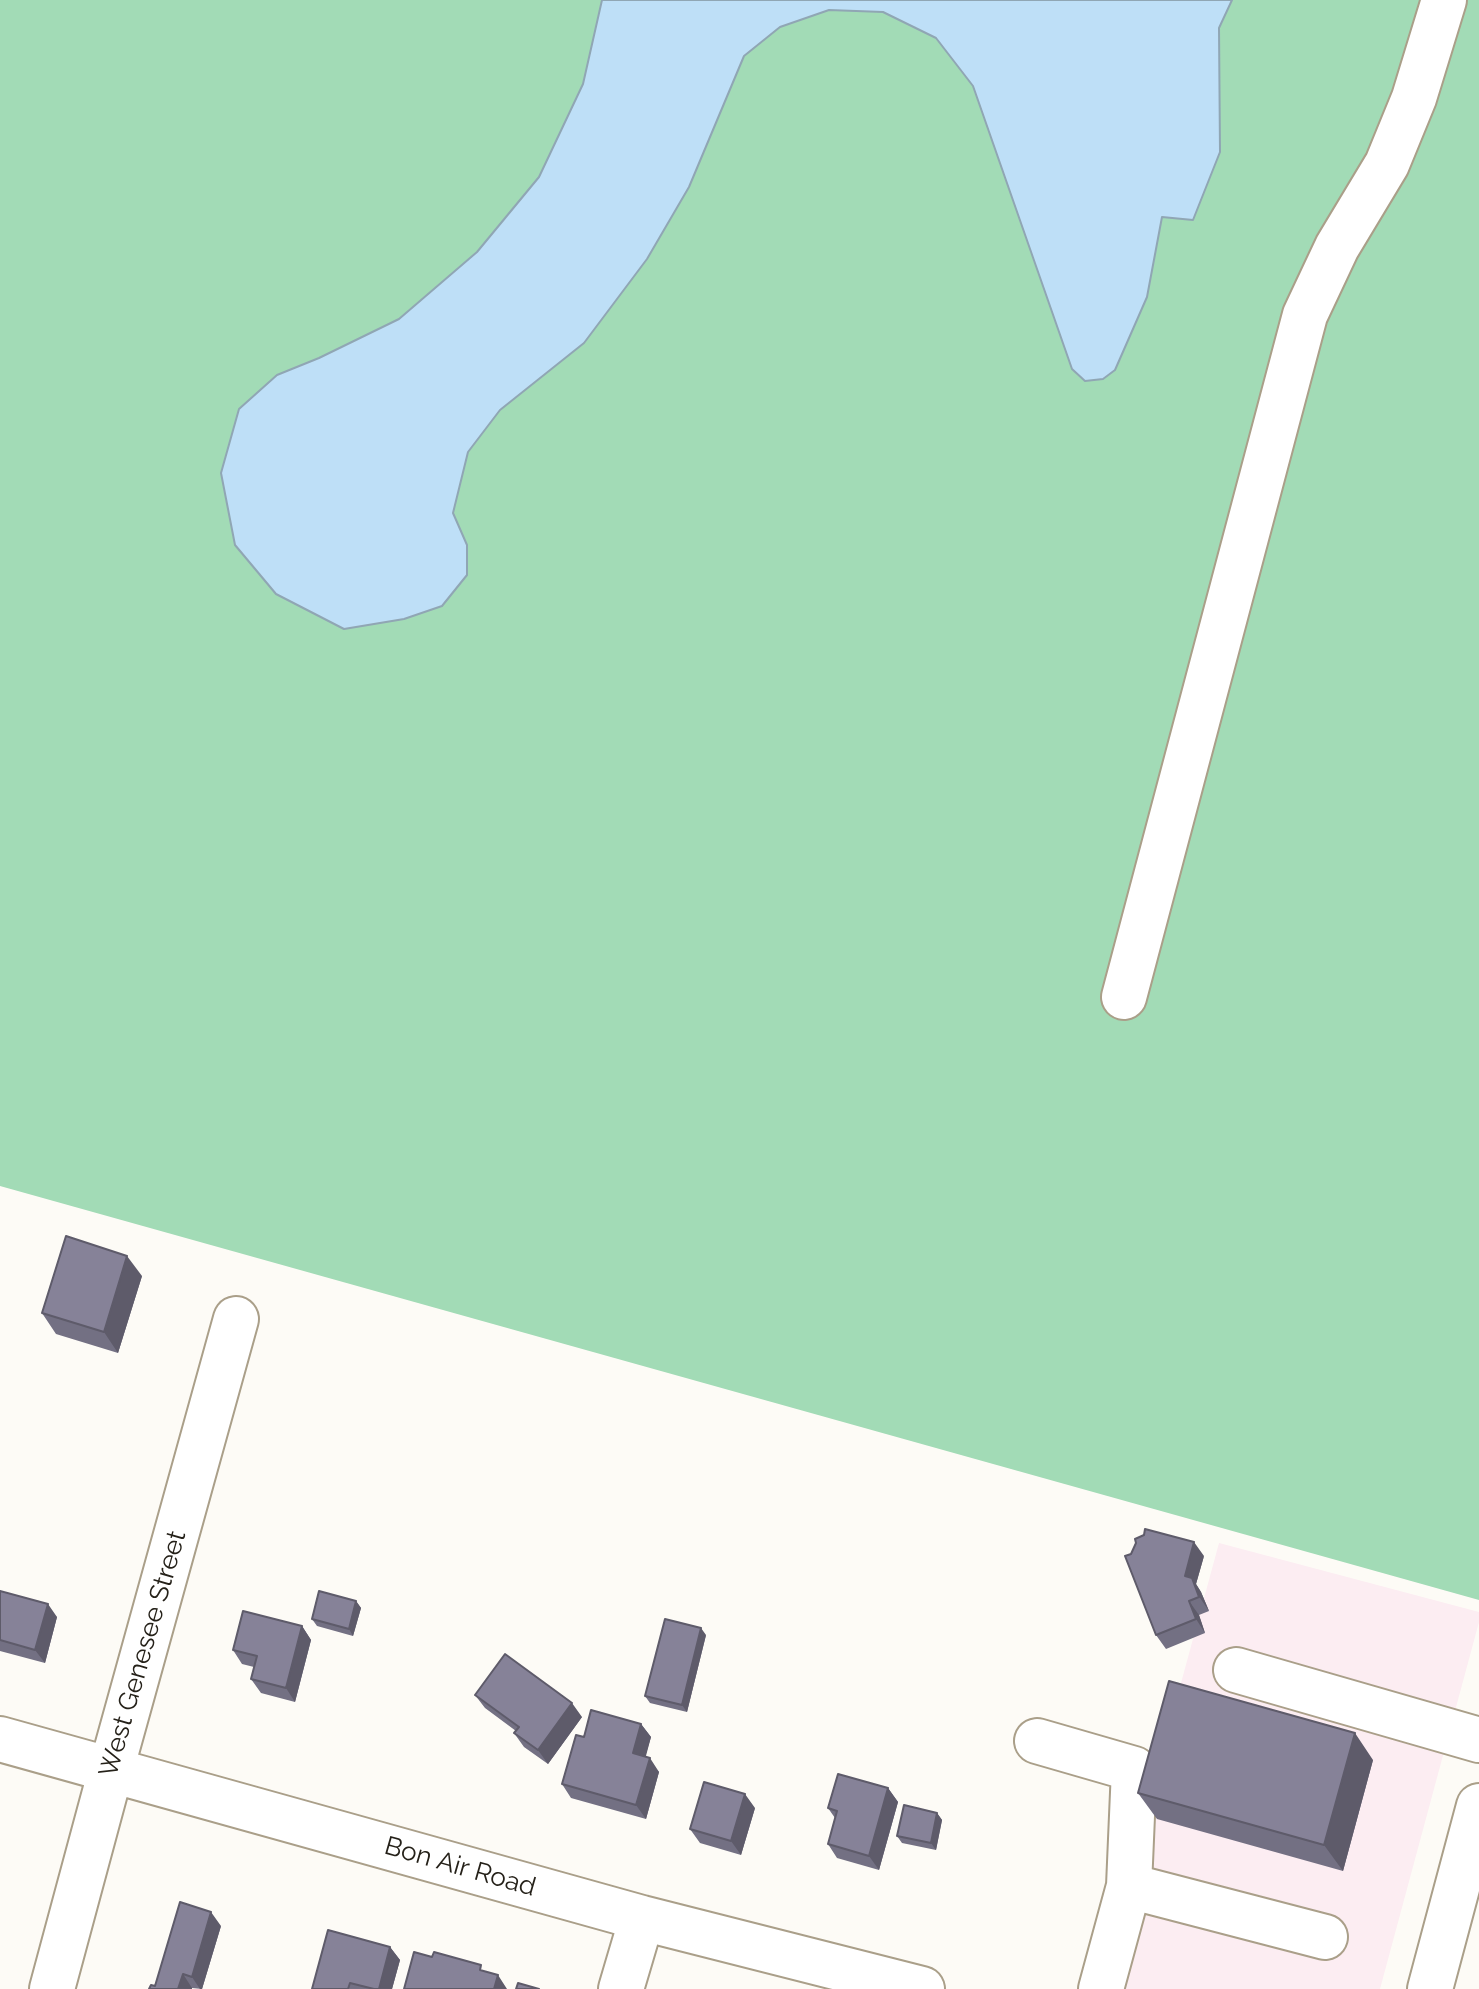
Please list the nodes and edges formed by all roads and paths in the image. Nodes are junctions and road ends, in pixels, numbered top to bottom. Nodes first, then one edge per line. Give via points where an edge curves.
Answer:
1 (1444, 0) edge
2 (1124, 997) dead end
3 (236, 1319) dead end
4 (1236, 1670) dead end
5 (0, 1739) edge
6 (1479, 1740) edge
7 (1037, 1741) dead end
8 (111, 1770) junction
9 (1476, 1830) edge
10 (1129, 1886) junction
11 (642, 1918) junction
12 (1325, 1937) dead end
13 (52, 1989) edge
14 (621, 1989) edge
15 (922, 1989) edge
16 (1101, 1989) edge
17 (1430, 1989) edge

1 - 2 street via 1387,164 1337,247 1305,315
3 - 8 street, West Genesee Street
4 - 6 street
5 - 8 street, Bon Air Road
7 - 10 street via 1134,1769
8 - 11 street, Bon Air Road
8 - 13 street, West Genesee Street
9 - 17 street
10 - 12 street
10 - 16 street
11 - 14 street
11 - 15 street, Bon Air Road

